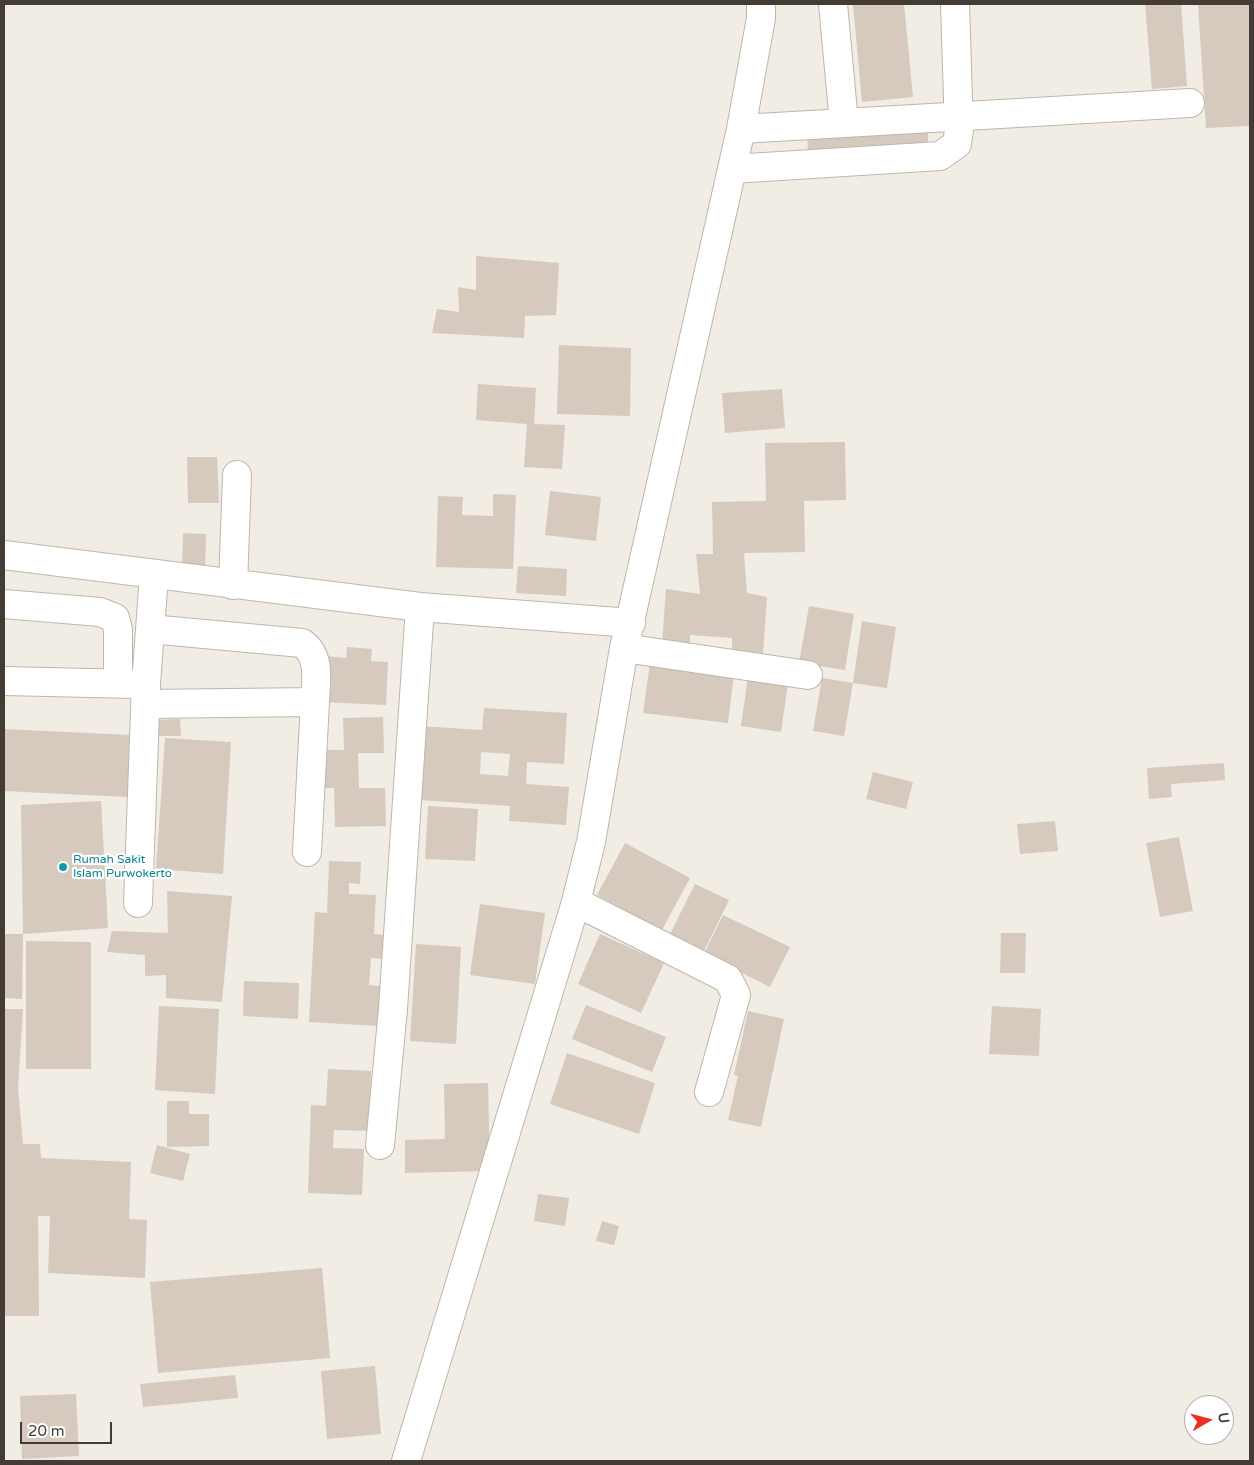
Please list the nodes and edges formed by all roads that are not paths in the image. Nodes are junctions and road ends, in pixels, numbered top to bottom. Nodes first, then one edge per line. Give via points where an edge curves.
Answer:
1 (762, 4) edge
2 (833, 4) edge
3 (955, 4) edge
4 (1190, 103) dead end
5 (958, 115) junction
6 (844, 123) junction
7 (741, 129) junction
8 (732, 169) junction
9 (237, 475) dead end
10 (4, 555) edge
11 (154, 575) junction
12 (233, 585) junction
13 (4, 604) edge
14 (420, 607) junction
15 (150, 629) junction
16 (627, 635) junction
17 (808, 675) dead end
18 (4, 681) edge
19 (118, 683) junction
20 (145, 694) junction
21 (315, 702) junction
22 (307, 852) dead end
23 (576, 902) junction
24 (138, 903) dead end
25 (709, 1092) dead end
26 (380, 1146) dead end
27 (406, 1461) edge

1 - 7 street
2 - 6 street
3 - 5 street
4 - 5 street
5 - 6 street
5 - 8 street via 957,144 940,156
6 - 7 street
7 - 8 street
8 - 16 street
9 - 12 street
10 - 11 street
11 - 12 street
11 - 15 street
12 - 14 street
13 - 19 street via 100,612 115,618
14 - 16 street
14 - 26 street via 393,1009
15 - 20 street
15 - 21 street via 302,643 311,649 315,660
16 - 17 street
16 - 23 street via 591,842
18 - 19 street
19 - 20 street
20 - 21 street
20 - 24 street
21 - 22 street
23 - 25 street via 728,979 736,995
23 - 27 street

